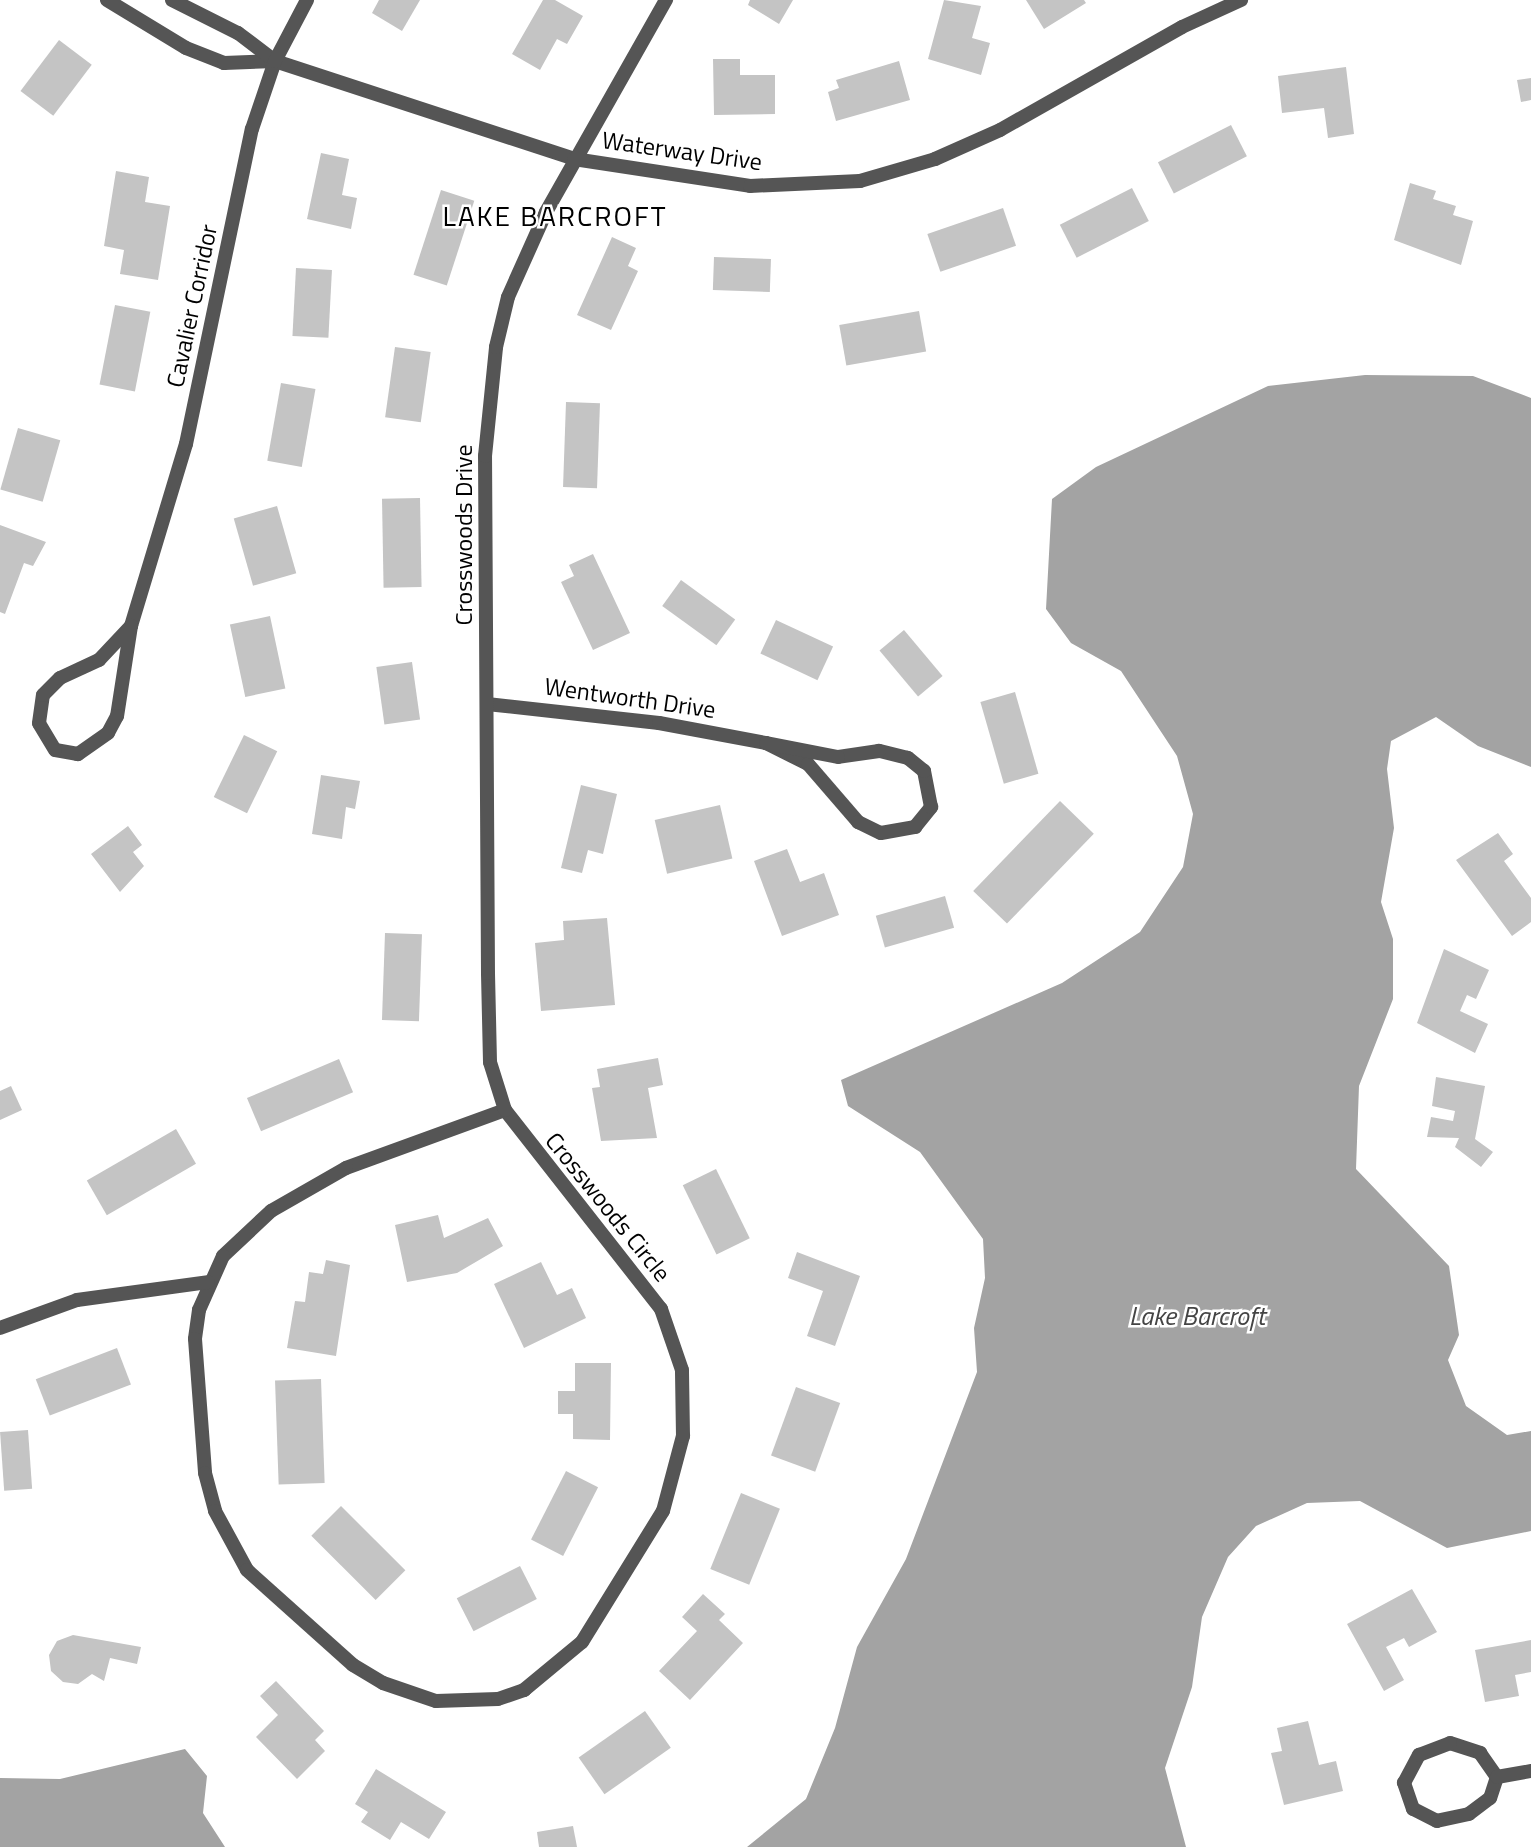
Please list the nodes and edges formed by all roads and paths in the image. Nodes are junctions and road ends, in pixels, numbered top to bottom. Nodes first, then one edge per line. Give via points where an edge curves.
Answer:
1 (107, 0) edge
2 (172, 0) edge
3 (307, 0) edge
4 (666, 0) edge
5 (1241, 0) edge
6 (275, 61) junction
7 (574, 159) junction
8 (131, 626) junction
9 (487, 704) junction
10 (766, 743) junction
11 (505, 1110) junction
12 (208, 1282) junction
13 (0, 1328) edge
14 (1531, 1771) edge
15 (1497, 1777) junction

1 - 6 street, Waterway Drive via 187,48 224,63
2 - 6 street via 238,33
3 - 6 street, Cavalier Corridor
4 - 7 street, Crosswoods Drive
5 - 7 street, Waterway Drive via 1182,27 1000,130 935,159 860,181 750,186
6 - 7 street, Waterway Drive
6 - 8 street, Cavalier Corridor via 252,129 186,444
7 - 9 street, Crosswoods Drive via 521,263 496,347 485,456
8 - 8 street, Cavalier Corridor via 117,716 108,733 78,754 55,750 39,723 43,695 60,678 99,660
9 - 10 street, Wentworth Drive via 659,723
9 - 11 street, Crosswoods Drive via 489,1062
10 - 10 street, Wentworth Drive via 838,757 879,751 908,758 924,771 931,807 909,831 881,833 864,827 818,772
11 - 12 street, Crosswoods Circle via 346,1168 299,1192 240,1236
11 - 12 street, Crosswoods Circle via 660,1309 679,1360 685,1396 676,1475 647,1544 582,1642 524,1690 467,1703 436,1701 394,1688 352,1665 247,1570 219,1521 205,1473 195,1339
12 - 13 street via 77,1300
14 - 15 street
15 - 15 street via 1480,1753 1450,1743 1419,1755 1405,1774 1404,1790 1420,1815 1450,1821 1490,1798

